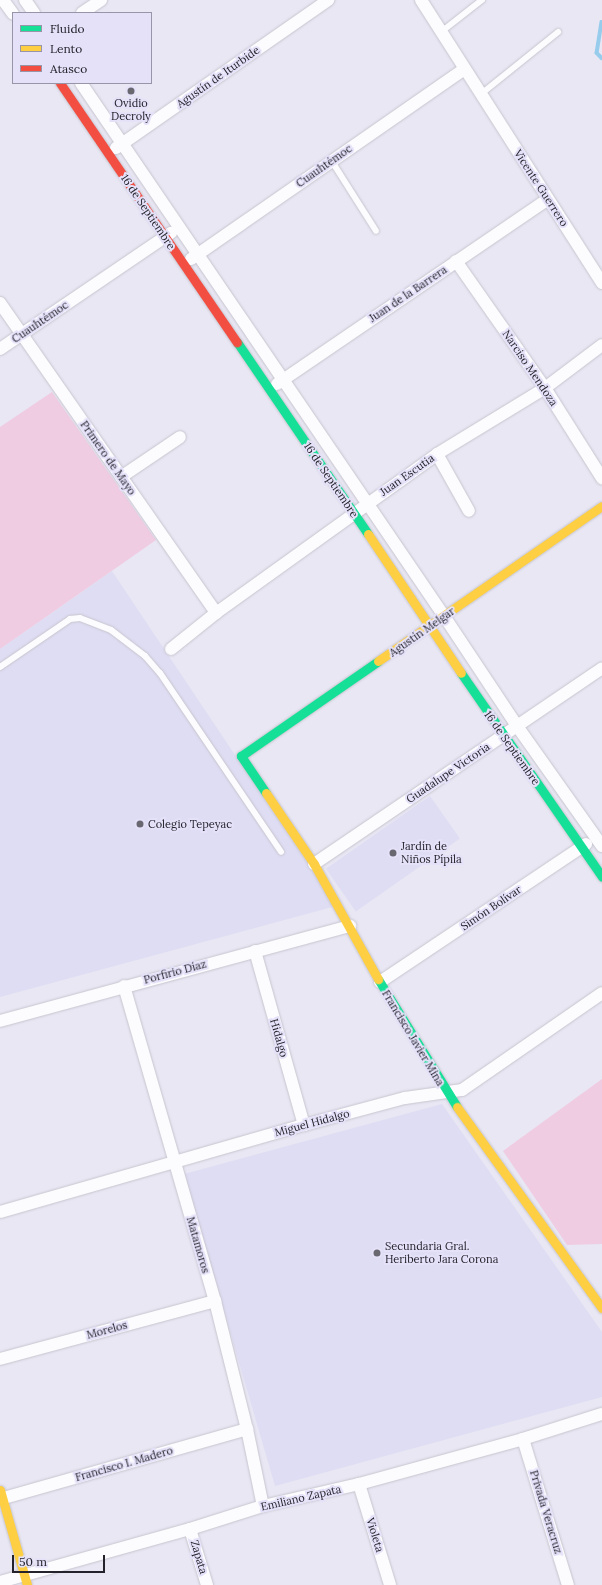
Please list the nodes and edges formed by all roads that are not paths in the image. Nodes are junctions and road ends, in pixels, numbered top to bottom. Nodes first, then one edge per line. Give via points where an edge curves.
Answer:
1 (3, 0) edge
2 (25, 0) edge
3 (101, 0) edge
4 (328, 0) edge
5 (420, 0) edge
6 (482, 0) edge
7 (33, 12) edge
8 (83, 12) edge
9 (12, 13) edge
10 (441, 32) junction
11 (558, 32) dead end
12 (464, 69) junction
13 (61, 84) edge
14 (82, 84) edge
15 (481, 94) junction
16 (122, 144) junction
17 (108, 153) junction
18 (331, 160) junction
19 (548, 199) junction
20 (179, 228) junction
21 (376, 231) dead end
22 (165, 237) junction
23 (197, 254) junction
24 (456, 261) junction
25 (184, 264) junction
26 (602, 283) edge
27 (0, 304) edge
28 (21, 335) junction
29 (602, 345) edge
30 (0, 349) edge
31 (283, 380) junction
32 (545, 388) junction
33 (270, 389) junction
34 (180, 438) dead end
35 (437, 454) junction
36 (121, 477) junction
37 (602, 478) edge
38 (366, 504) junction
39 (602, 506) edge
40 (469, 511) dead end
41 (354, 513) junction
42 (216, 613) junction
43 (444, 616) junction
44 (430, 626) junction
45 (171, 649) dead end
46 (0, 667) edge
47 (602, 668) edge
48 (517, 726) junction
49 (503, 736) junction
50 (241, 756) joint
51 (600, 839) edge
52 (582, 847) junction
53 (281, 852) dead end
54 (314, 864) junction
55 (602, 877) edge
56 (350, 926) junction
57 (254, 951) junction
58 (380, 982) junction
59 (124, 986) junction
60 (602, 993) edge
61 (0, 1021) edge
62 (446, 1093) junction
63 (304, 1125) junction
64 (174, 1162) junction
65 (0, 1212) edge
66 (215, 1301) junction
67 (602, 1308) edge
68 (0, 1359) edge
69 (602, 1414) edge
70 (247, 1430) junction
71 (523, 1439) junction
72 (359, 1484) junction
73 (1, 1496) edge
74 (263, 1506) junction
75 (190, 1529) junction
76 (26, 1580) edge
77 (0, 1582) edge
78 (207, 1585) edge
79 (390, 1585) edge
80 (568, 1585) edge

1 - 9 street
2 - 7 street
3 - 8 street
4 - 16 street, Agustín de Iturbide
5 - 10 street, Vicente Guerrero
6 - 10 lane
10 - 12 street, Vicente Guerrero
11 - 15 lane
12 - 15 street, Vicente Guerrero
12 - 18 street, Cuauhtémoc
13 - 17 street, 16 de Septiembre
14 - 16 street, 16 de Septiembre
15 - 19 street, Vicente Guerrero
16 - 17 street, Agustín de Iturbide
16 - 20 street, 16 de Septiembre
17 - 22 street, 16 de Septiembre
18 - 21 lane
18 - 23 street, Cuauhtémoc
19 - 24 street, Juan de la Barrera
19 - 26 street, Vicente Guerrero
20 - 22 street, Cuauhtémoc
20 - 23 street, 16 de Septiembre
22 - 25 street, 16 de Septiembre
22 - 28 street, Cuauhtémoc
23 - 25 street, Cuauhtémoc
23 - 31 street, 16 de Septiembre
24 - 31 street, Juan de la Barrera
24 - 32 street, Narciso Mendoza
25 - 33 street, 16 de Septiembre
27 - 28 street, Primero de Mayo
28 - 30 street, Cuauhtémoc
28 - 36 street, Primero de Mayo
29 - 32 street, Juan Escutia
31 - 33 street, Juan de la Barrera
31 - 38 street, 16 de Septiembre
32 - 35 street, Juan Escutia
32 - 37 street, Narciso Mendoza
33 - 41 street, 16 de Septiembre
34 - 36 street
35 - 38 street, Juan Escutia
35 - 40 street
36 - 42 street, Primero de Mayo
38 - 41 street, Juan Escutia
38 - 43 street, 16 de Septiembre
39 - 43 street, Agustín Melgar
41 - 42 street, Juan Escutia
41 - 44 street, 16 de Septiembre
42 - 45 street, Juan Escutia
43 - 44 street, Agustín Melgar
43 - 48 street, 16 de Septiembre
44 - 49 street, 16 de Septiembre
44 - 50 street, Agustín Melgar
46 - 53 lane via 70,619 80,618 111,630 145,656 160,673
47 - 48 street, Guadalupe Victoria
48 - 49 street, Guadalupe Victoria
48 - 51 street, 16 de Septiembre
49 - 52 street, 16 de Septiembre
49 - 54 street, Guadalupe Victoria
50 - 54 street, Francisco Javier Mina
51 - 52 street, Simón Bolívar
52 - 55 street, 16 de Septiembre
52 - 58 street, Simón Bolívar
54 - 56 street, Francisco Javier Mina
56 - 57 street, Porfirio Díaz
56 - 58 street, Francisco Javier Mina
57 - 59 street, Porfirio Díaz
57 - 63 street, Hidalgo
58 - 62 street, Francisco Javier Mina
59 - 61 street, Porfirio Díaz
59 - 64 street, Matamoros
60 - 62 street, Miguel Hidalgo via 462,1090
62 - 63 street, Miguel Hidalgo via 405,1098
62 - 67 street, Francisco Javier Mina
63 - 64 street, Miguel Hidalgo
64 - 65 street, Miguel Hidalgo
64 - 66 street, Matamoros
66 - 68 street, Morelos
66 - 70 street, Matamoros
69 - 71 street, Emiliano Zapata
70 - 73 street, Francisco I. Madero
70 - 74 street, Matamoros
71 - 72 street, Emiliano Zapata
71 - 80 street, Privada Veracruz
72 - 74 street, Emiliano Zapata
72 - 79 street, Violeta
73 - 76 street
74 - 75 street, Emiliano Zapata
75 - 76 street, Emiliano Zapata
75 - 78 street, Zapata
76 - 77 street, Emiliano Zapata

